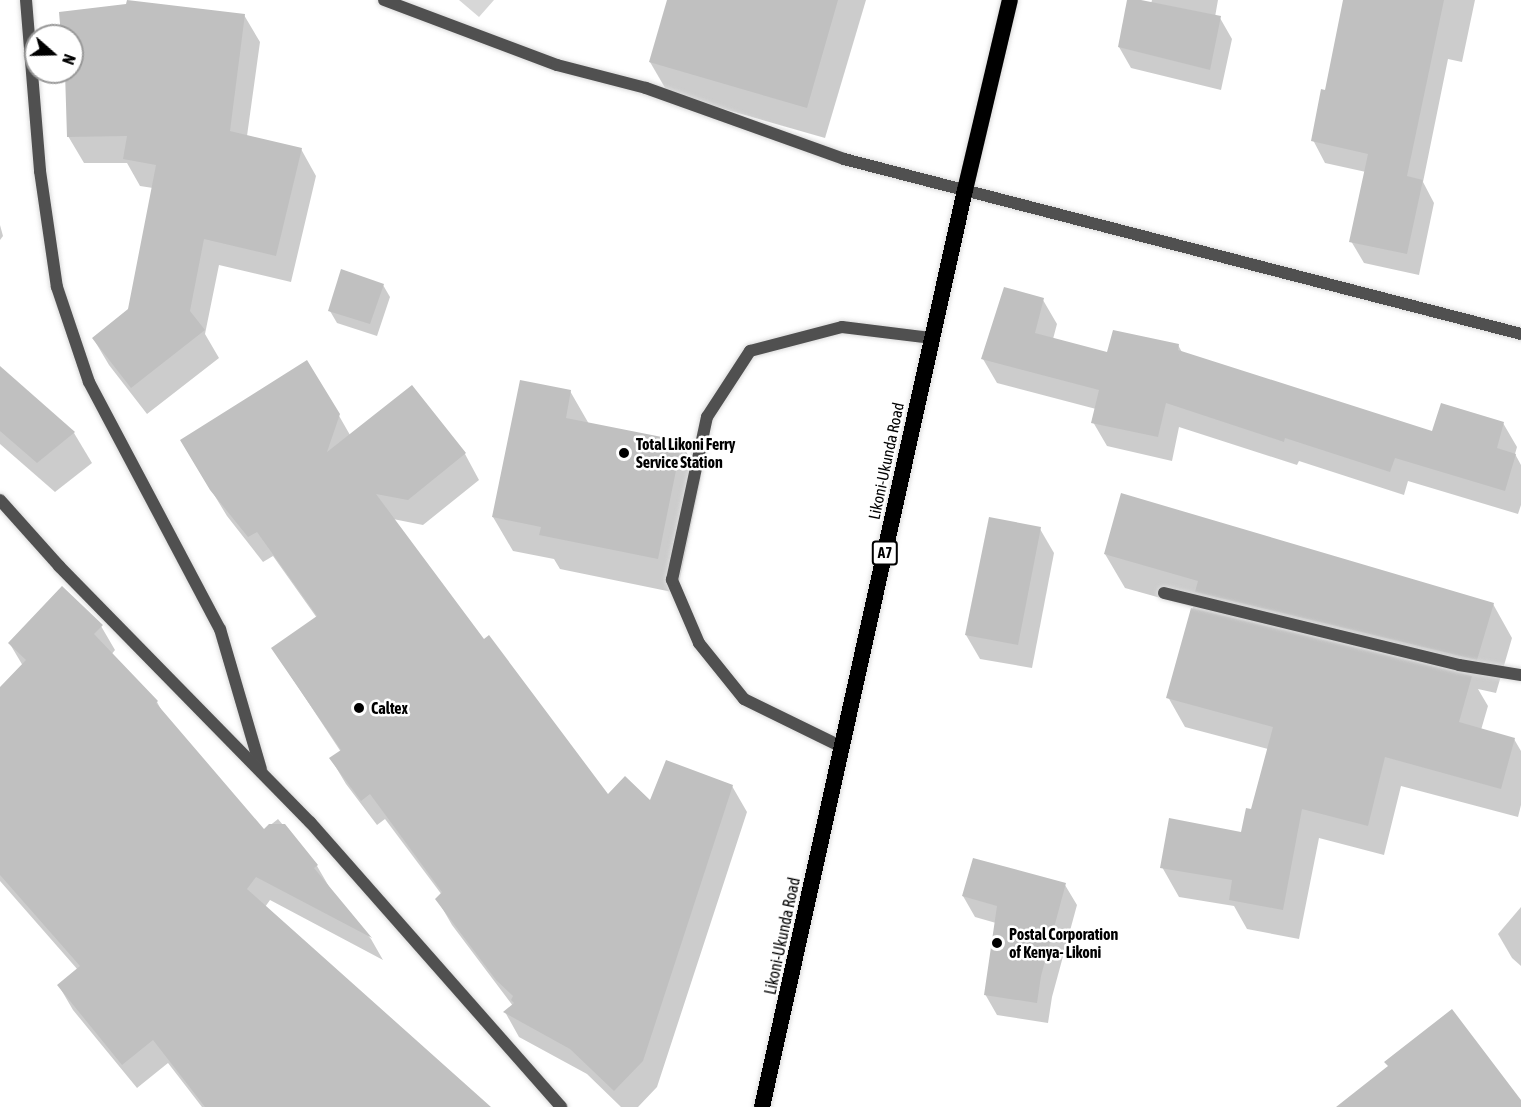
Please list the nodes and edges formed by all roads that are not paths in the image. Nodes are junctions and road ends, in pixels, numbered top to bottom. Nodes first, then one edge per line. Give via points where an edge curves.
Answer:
1 (26, 0) edge
2 (384, 0) edge
3 (1010, 0) edge
4 (965, 190) junction
5 (1521, 334) edge
6 (932, 338) junction
7 (0, 500) edge
8 (1164, 593) dead end
9 (1521, 675) edge
10 (842, 747) junction
11 (261, 772) junction
12 (561, 1107) edge
13 (762, 1107) edge

1 - 11 street via 40,171 60,298 89,382 220,629
2 - 4 street via 557,65 646,88 844,159
3 - 4 highway, Likoni-Ukunda Road / A7
4 - 5 street
4 - 6 highway, Likoni-Ukunda Road / A7
6 - 10 highway, Likoni-Ukunda Road / A7
6 - 10 street via 842,327 750,351 706,417 672,580 699,643 744,699
7 - 11 street via 59,566
8 - 9 street via 1459,664
10 - 13 highway, Likoni-Ukunda Road / A7
11 - 12 street via 310,822

